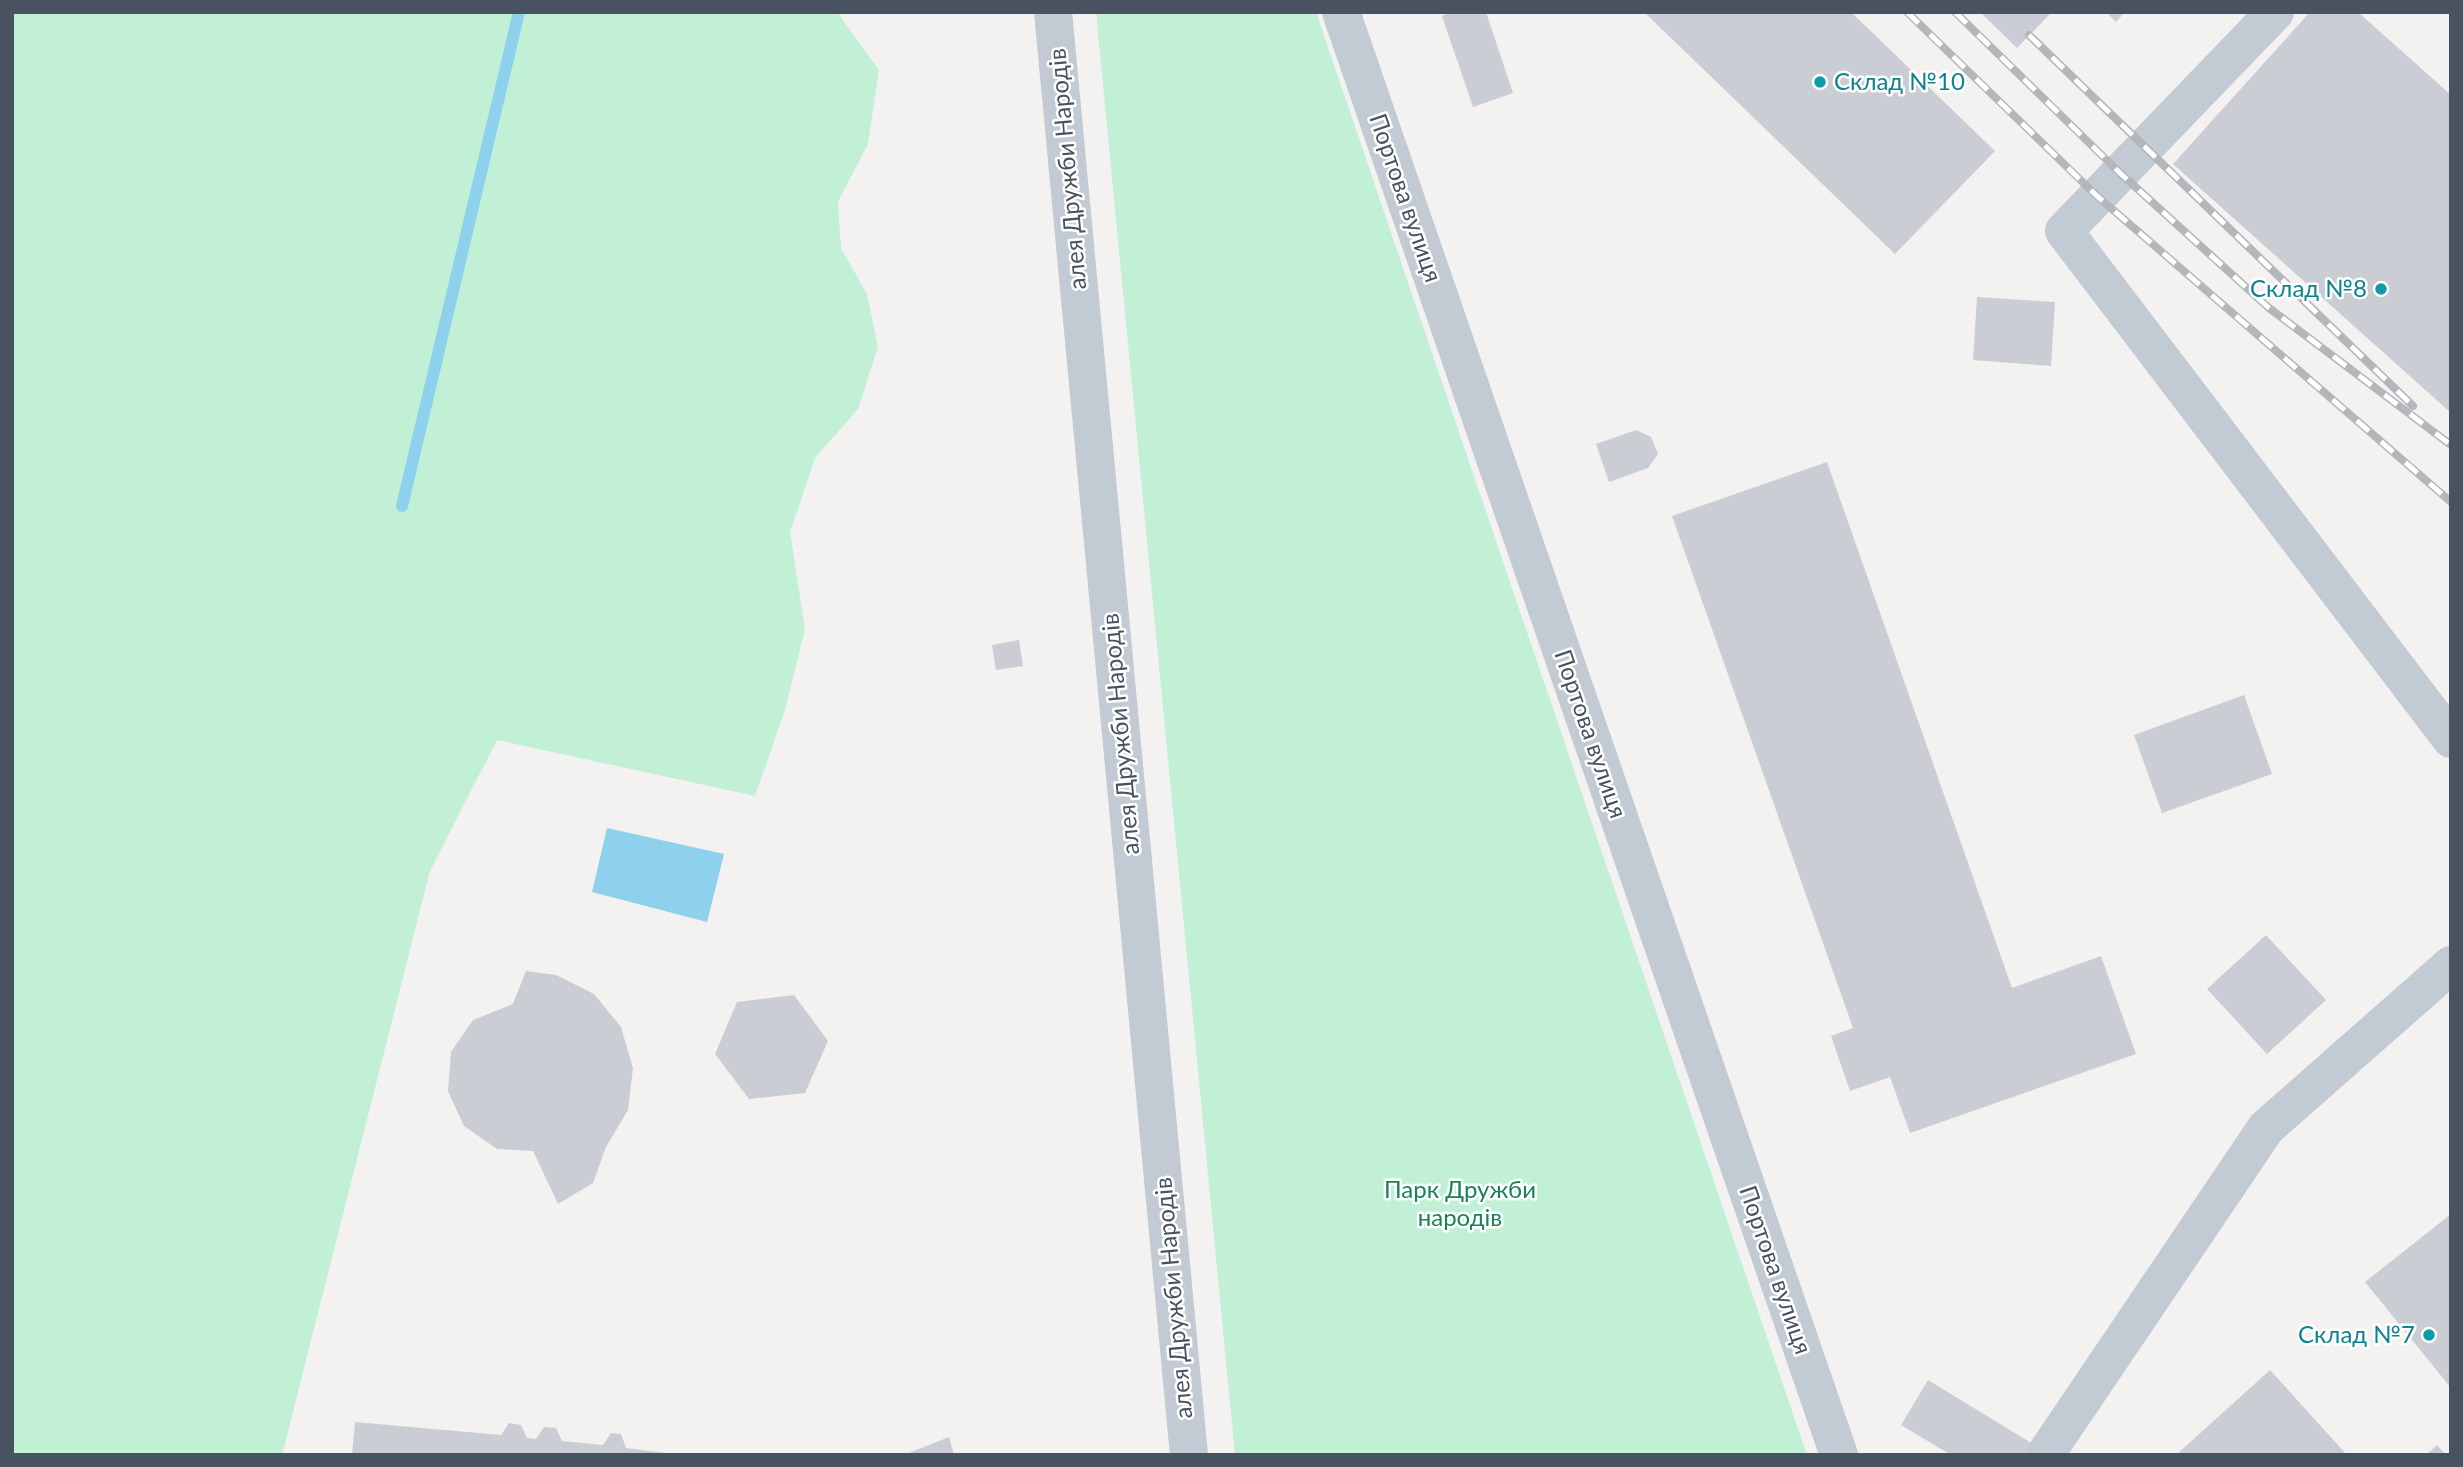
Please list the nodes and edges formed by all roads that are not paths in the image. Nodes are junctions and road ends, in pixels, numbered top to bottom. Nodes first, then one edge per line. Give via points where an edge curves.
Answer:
1 (1053, 12) edge
2 (1341, 12) edge
3 (2275, 12) edge
4 (2451, 739) edge
5 (2451, 965) edge
6 (2047, 1452) dead end
7 (1189, 1455) edge
8 (1839, 1455) edge

1 - 7 street, алея Дружби Народів
2 - 8 street, Портова вулиця
3 - 4 street via 2064,231
5 - 6 street via 2266,1128

